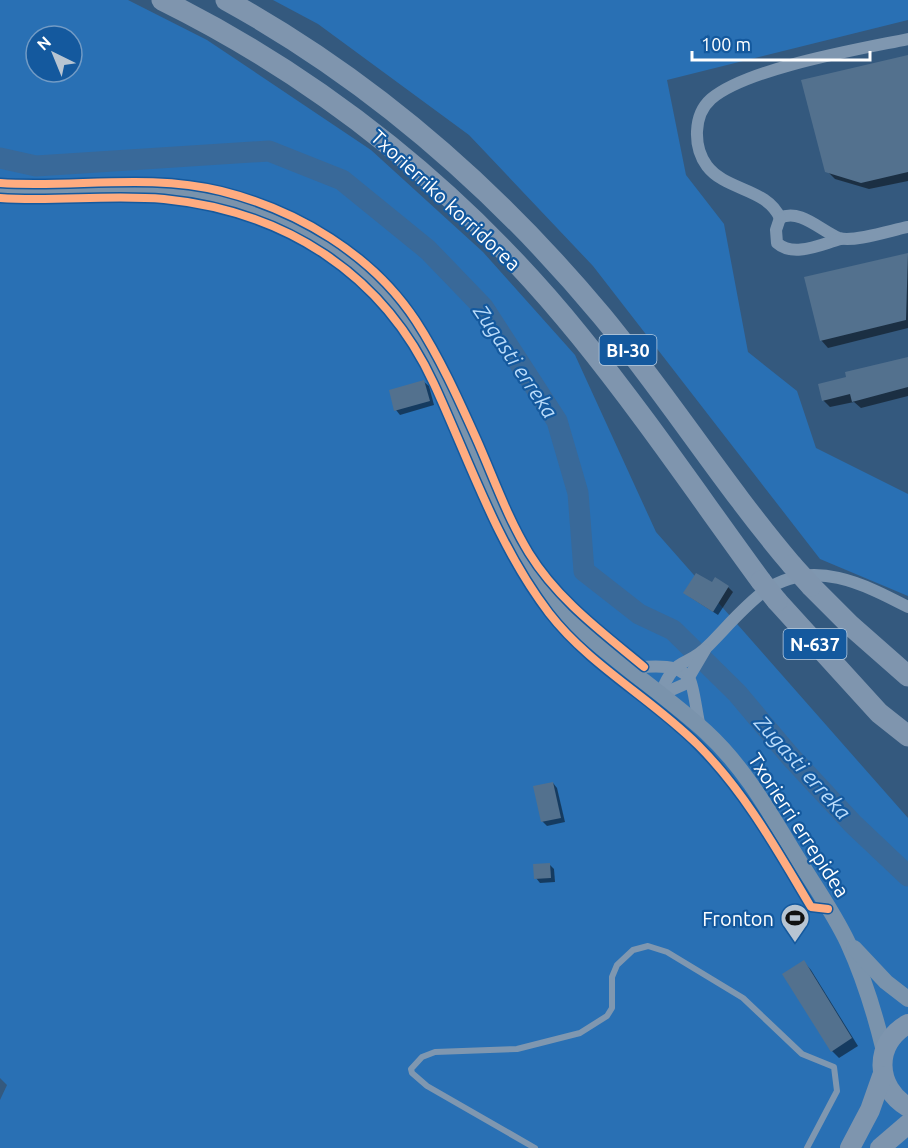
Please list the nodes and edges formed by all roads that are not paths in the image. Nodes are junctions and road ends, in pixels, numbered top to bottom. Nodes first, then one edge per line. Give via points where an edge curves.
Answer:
1 (162, 0) edge
2 (225, 0) edge
3 (908, 39) edge
4 (0, 190) edge
5 (780, 218) junction
6 (908, 226) edge
7 (841, 239) junction
8 (761, 581) joint
9 (811, 586) joint
10 (908, 607) edge
11 (868, 641) junction
12 (705, 649) junction
13 (908, 665) edge
14 (674, 667) junction
15 (627, 668) junction
16 (908, 676) edge
17 (690, 678) junction
18 (855, 686) junction
19 (660, 695) junction
20 (908, 721) edge
21 (700, 727) junction
22 (908, 736) edge
23 (847, 941) junction
24 (908, 999) edge
25 (908, 1023) edge
26 (884, 1051) junction
27 (882, 1076) junction
28 (908, 1107) edge
29 (908, 1124) edge
30 (536, 1148) edge
31 (807, 1148) edge
32 (850, 1148) edge
33 (880, 1148) edge

1 - 8 highway, Txorierriko korridorea / BI-30 via 271,61 333,103 424,175 486,232 580,336
2 - 9 highway, Txorierriko korridorea / BI-30, bridge via 297,42 387,105 507,211 603,318
3 - 5 street via 757,77 715,96 703,109 696,130 708,167 721,178 765,200
4 - 15 main road, Txorierri errepidea via 159,190 206,196 275,217 345,258 380,289 428,353 514,543 535,576 587,634
5 - 7 street via 788,214 798,216
5 - 7 street via 777,243 785,250
6 - 7 street
8 - 18 highway, Txorierriko korridorea / N-637, bridge
9 - 11 highway, Txorierriko korridorea / N-637
10 - 12 street via 842,578 794,577 759,595
11 - 13 highway
11 - 16 highway
12 - 14 street
12 - 17 street
14 - 15 street
14 - 17 street
14 - 19 street
15 - 19 main road, Txorierri errepidea
17 - 19 street
17 - 21 street
18 - 20 highway via 876,696
18 - 22 highway via 879,713
19 - 21 main road, Txorierri errepidea
21 - 23 main road, Txorierri errepidea via 740,768
23 - 24 main road
23 - 26 main road via 869,994
25 - 26 highway via 890,1038
26 - 27 highway
27 - 28 highway via 888,1090
27 - 32 highway
29 - 33 highway
30 - 31 lane via 427,1086 411,1069 422,1057 435,1052 518,1049 580,1033 607,1016 612,1008 612,977 617,965 633,950 648,946 667,952 743,998 802,1054 834,1068 837,1091

